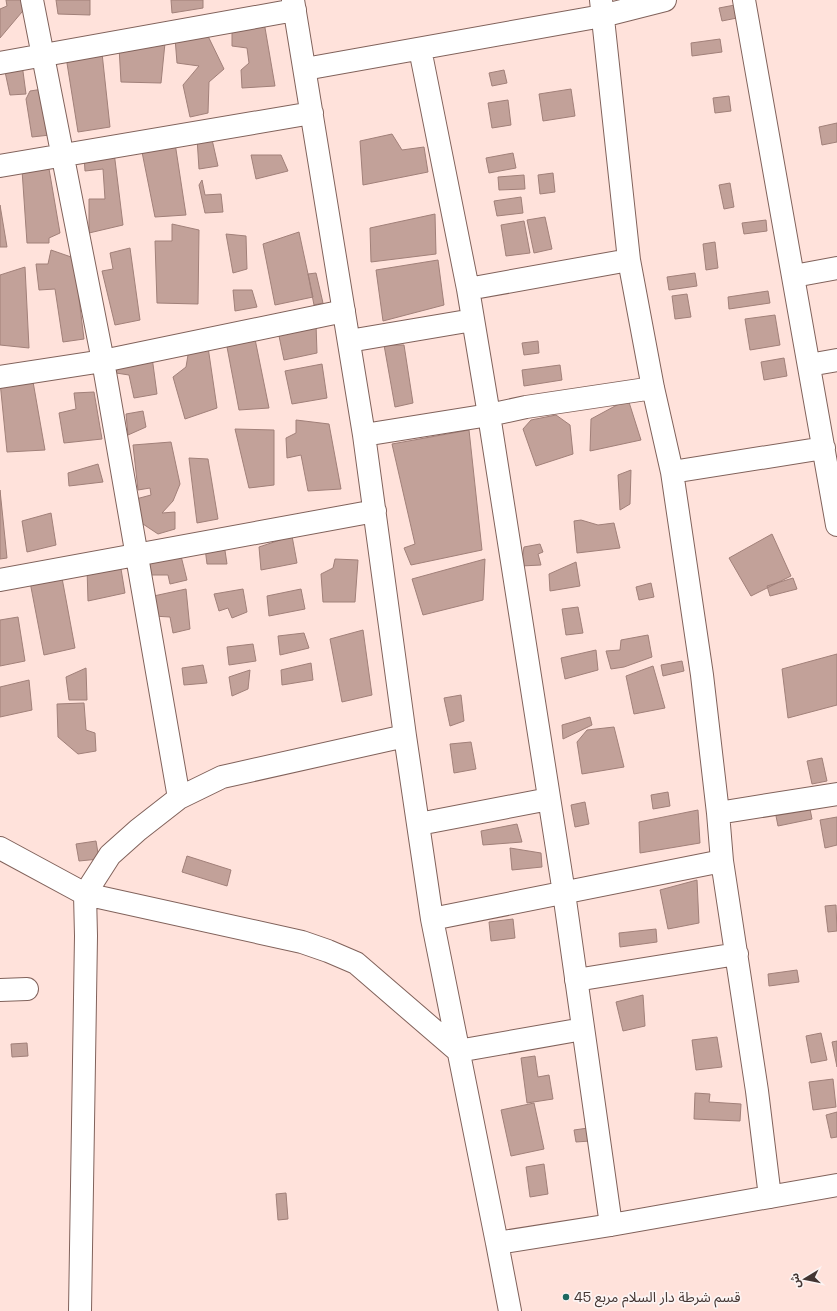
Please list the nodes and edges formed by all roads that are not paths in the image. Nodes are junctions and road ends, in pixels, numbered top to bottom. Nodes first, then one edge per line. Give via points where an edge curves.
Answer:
1 (32, 0) edge
2 (665, 0) edge
3 (744, 0) edge
4 (294, 5) edge
5 (601, 8) edge
6 (420, 49) junction
7 (43, 56) junction
8 (0, 63) edge
9 (305, 69) junction
10 (312, 113) junction
11 (62, 155) junction
12 (0, 166) edge
13 (629, 260) junction
14 (837, 268) edge
15 (794, 276) junction
16 (468, 290) junction
17 (344, 311) junction
18 (473, 320) junction
19 (349, 341) junction
20 (837, 360) edge
21 (103, 361) junction
22 (809, 365) junction
23 (0, 377) edge
24 (653, 388) junction
25 (489, 415) junction
26 (364, 435) junction
27 (824, 448) junction
28 (672, 472) junction
29 (375, 510) junction
30 (837, 526) edge
31 (137, 555) junction
32 (0, 580) edge
33 (405, 736) junction
34 (837, 794) edge
35 (179, 798) junction
36 (549, 799) junction
37 (718, 814) junction
38 (419, 824) junction
39 (0, 848) edge
40 (722, 861) junction
41 (564, 893) junction
42 (85, 894) junction
43 (432, 919) junction
44 (736, 954) junction
45 (576, 980) junction
46 (27, 989) dead end
47 (0, 990) edge
48 (583, 1029) junction
49 (458, 1051) junction
50 (837, 1185) edge
51 (770, 1197) junction
52 (612, 1225) junction
53 (497, 1243) junction
54 (80, 1311) edge
55 (510, 1311) edge

1 - 7 street
2 - 5 street
3 - 15 street
4 - 7 street
4 - 9 street
5 - 6 street
5 - 13 street
6 - 9 street
6 - 16 street
7 - 8 street
7 - 11 street
9 - 10 street
10 - 11 street
10 - 17 street
11 - 12 street
11 - 21 street
13 - 16 street
13 - 24 street
14 - 15 street
15 - 22 street
16 - 18 street
17 - 19 street
17 - 21 street
18 - 19 street
18 - 25 street
19 - 26 street
20 - 22 street
21 - 23 street
21 - 31 street
22 - 27 street
24 - 25 street
24 - 28 street
25 - 26 street
25 - 36 street
26 - 29 street
27 - 28 street
27 - 30 street
28 - 37 street via 702,675
29 - 31 street
29 - 33 street
31 - 32 street
31 - 35 street
33 - 35 street via 222,777
33 - 38 street
34 - 37 street
35 - 42 street via 110,856
36 - 38 street
36 - 41 street
37 - 40 street
38 - 43 street
39 - 42 street
40 - 41 street
40 - 44 street
41 - 43 street
41 - 45 street
42 - 49 street via 302,942 328,951 356,963
42 - 54 street
43 - 49 street
44 - 45 street
44 - 51 street
45 - 48 street
46 - 47 street
48 - 49 street
48 - 52 street
49 - 53 street
50 - 51 street
51 - 52 street
52 - 53 street
53 - 55 street

